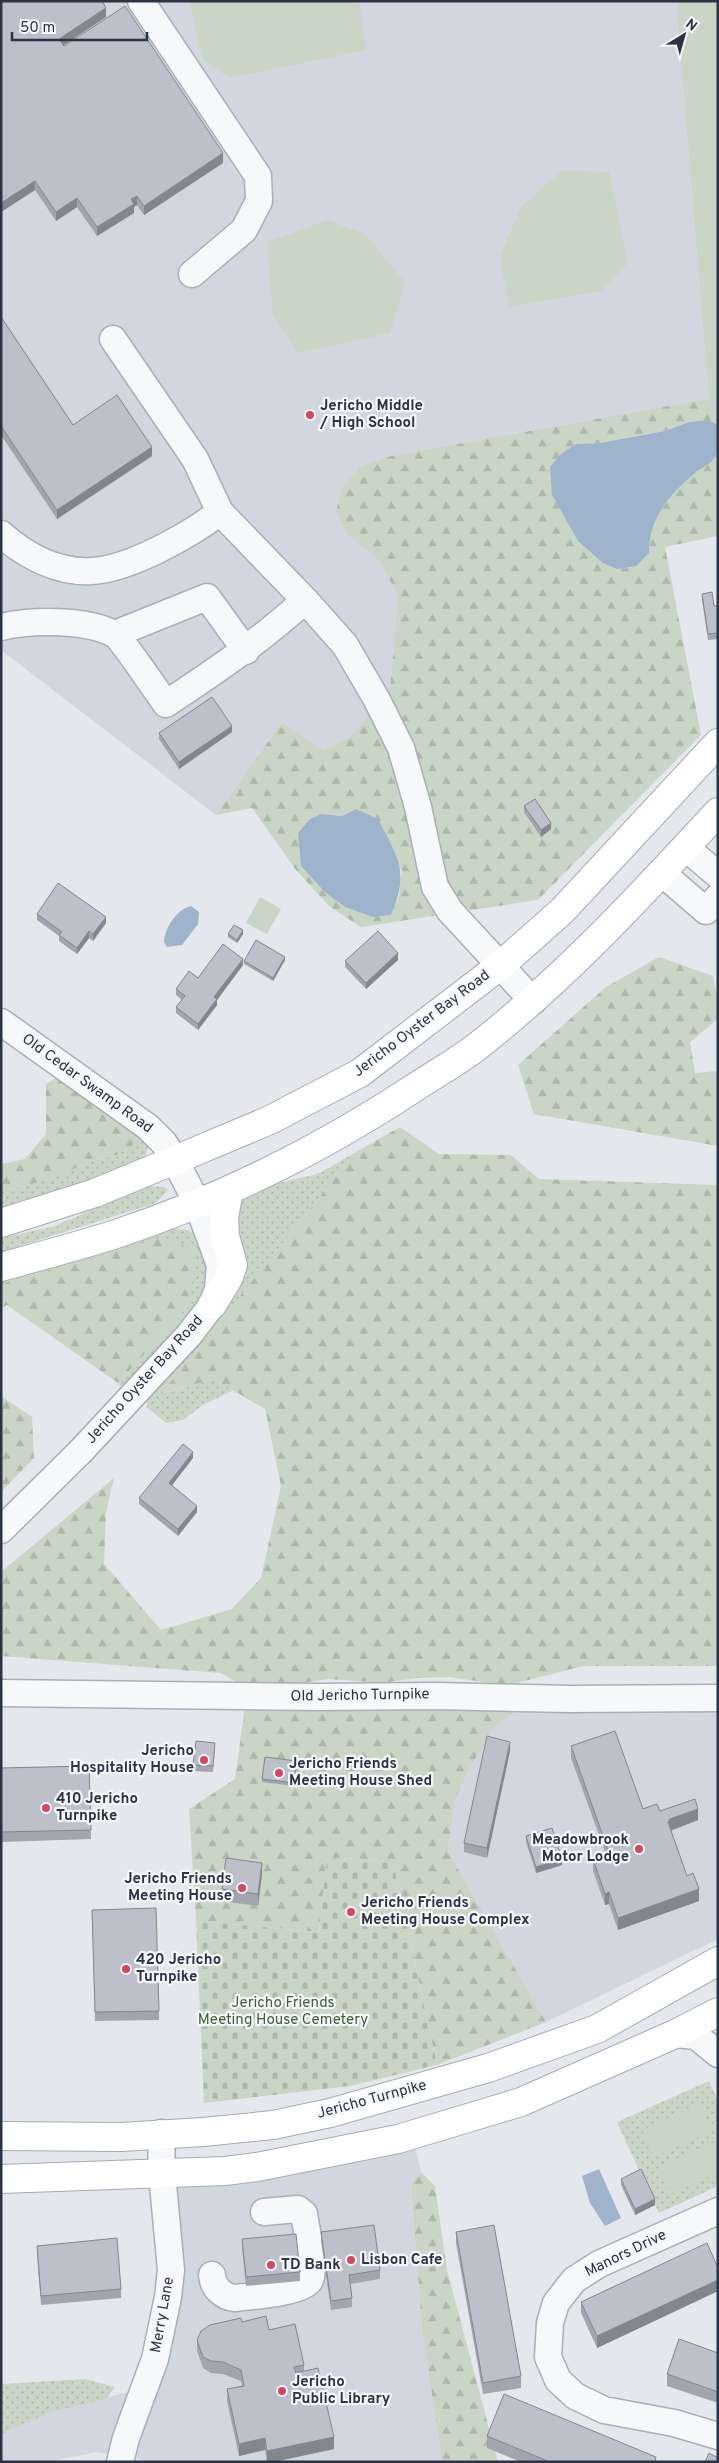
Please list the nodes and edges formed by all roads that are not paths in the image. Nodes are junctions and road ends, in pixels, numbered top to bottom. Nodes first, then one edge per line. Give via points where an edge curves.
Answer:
1 (141, 1) edge
2 (192, 274) dead end
3 (114, 339) dead end
4 (220, 512) junction
5 (1, 534) edge
6 (305, 600) junction
7 (1, 627) edge
8 (115, 634) junction
9 (246, 651) junction
10 (714, 756) edge
11 (718, 812) edge
12 (685, 847) junction
13 (662, 873) junction
14 (718, 875) edge
15 (718, 898) edge
16 (501, 965) junction
17 (533, 1001) junction
18 (1, 1022) edge
19 (175, 1160) junction
20 (228, 1190) junction
21 (197, 1203) junction
22 (1, 1223) edge
23 (1, 1267) edge
24 (212, 1305) junction
25 (1, 1530) edge
26 (1, 1693) edge
27 (718, 1698) edge
28 (718, 1961) edge
29 (718, 2012) edge
30 (675, 2034) junction
31 (718, 2054) edge
32 (162, 2133) junction
33 (1, 2136) edge
34 (162, 2174) junction
35 (8, 2181) edge
36 (264, 2212) dead end
37 (718, 2212) edge
38 (212, 2275) dead end
39 (718, 2436) edge
40 (120, 2462) edge

1 - 2 street via 258,176 259,201 244,230
3 - 4 street via 195,458
4 - 5 street via 181,538 132,561 92,571 53,566 18,549
4 - 6 street
6 - 9 street
6 - 16 street via 345,645 401,748 436,887 450,911
7 - 8 street via 19,623 76,623
8 - 9 street via 207,597
8 - 9 street via 166,704
10 - 16 main road, Jericho Oyster Bay Road via 562,911
11 - 12 main road
12 - 13 main road
12 - 14 street
13 - 15 street via 706,911
13 - 17 main road via 582,956
16 - 17 street
16 - 19 main road, Jericho Oyster Bay Road via 360,1073 270,1120
17 - 20 main road via 477,1047 362,1122
18 - 19 street, Old Cedar Swamp Road via 148,1127 164,1142
19 - 21 street, Old Cedar Swamp Road
19 - 22 main road, Jericho Oyster Bay Road via 96,1193
20 - 21 main road
20 - 24 main road via 225,1236 233,1265
21 - 23 main road via 110,1236
21 - 24 street, Jericho Oyster Bay Road via 220,1265 218,1289
24 - 25 street, Jericho Oyster Bay Road via 189,1335 80,1452
26 - 27 street, Old Jericho Turnpike via 317,1698
28 - 32 main road, Jericho Turnpike via 597,2028 488,2068 330,2113 273,2125
29 - 30 main road
30 - 31 street via 696,2036
30 - 34 main road via 521,2102 398,2139 258,2166
32 - 33 main road, Jericho Turnpike via 121,2137
32 - 34 street, Merry Lane
34 - 35 main road
34 - 40 street, Merry Lane via 171,2270 167,2305 155,2359
36 - 38 street via 298,2208 304,2214 312,2270 309,2281 300,2289 227,2298 213,2283
37 - 39 street, Manors Drive via 600,2264 574,2280 556,2303 550,2323 548,2356 558,2380 575,2396 604,2410 674,2423

